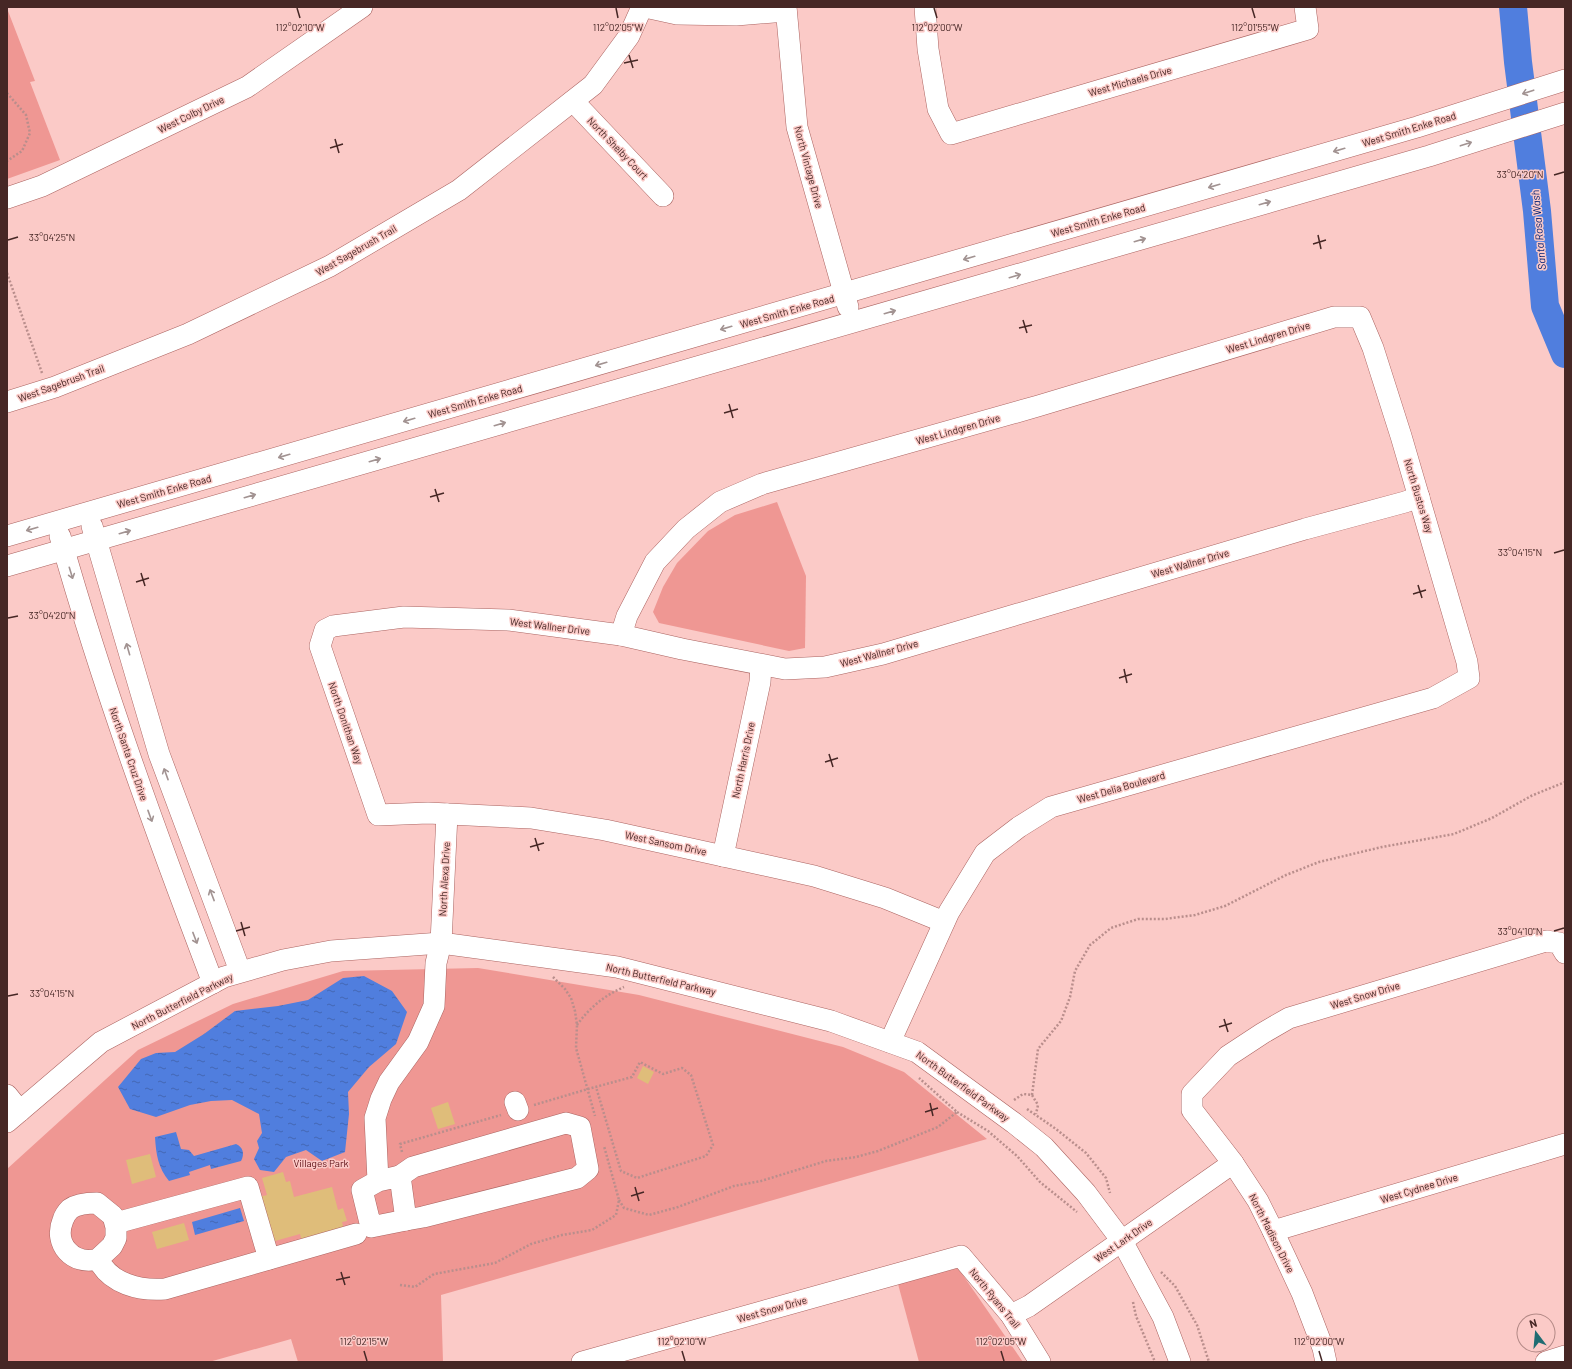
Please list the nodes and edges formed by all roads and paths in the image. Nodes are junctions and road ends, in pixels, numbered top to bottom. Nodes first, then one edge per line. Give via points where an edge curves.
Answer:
1 (362, 7) edge
2 (644, 7) edge
3 (925, 7) edge
4 (1305, 7) edge
5 (786, 9) edge
6 (1565, 80) edge
7 (7, 93) edge
8 (573, 101) junction
9 (1565, 112) edge
10 (7, 160) edge
11 (664, 196) dead end
12 (7, 198) edge
13 (7, 273) edge
14 (844, 294) junction
15 (1360, 317) joint
16 (853, 323) junction
17 (48, 389) junction
18 (7, 402) edge
19 (1419, 497) junction
20 (87, 513) junction
21 (56, 522) junction
22 (7, 536) edge
23 (96, 540) junction
24 (64, 549) junction
25 (7, 566) edge
26 (325, 630) joint
27 (621, 635) junction
28 (761, 665) junction
29 (1469, 678) joint
30 (1565, 782) edge
31 (447, 814) junction
32 (378, 815) joint
33 (722, 856) junction
34 (944, 922) junction
35 (441, 943) junction
36 (1562, 948) edge
37 (240, 972) junction
38 (552, 976) dead end
39 (213, 983) junction
40 (632, 989) dead end
41 (890, 1042) junction
42 (917, 1076) dead end
43 (1192, 1094) joint
44 (7, 1095) edge
45 (1032, 1095) junction
46 (1014, 1100) dead end
47 (957, 1112) junction
48 (1036, 1114) dead end
49 (14, 1117) edge
50 (1565, 1144) edge
51 (1233, 1163) junction
52 (400, 1176) junction
53 (378, 1181) junction
54 (619, 1200) dead end
55 (1080, 1215) dead end
56 (406, 1220) junction
57 (116, 1224) junction
58 (1273, 1231) junction
59 (356, 1234) dead end
60 (1122, 1241) junction
61 (961, 1256) joint
62 (98, 1259) junction
63 (269, 1259) junction
64 (1132, 1296) dead end
65 (1011, 1315) junction
66 (1565, 1356) edge
67 (582, 1362) edge
68 (1040, 1362) edge
69 (1155, 1362) edge
70 (1180, 1362) edge
71 (1326, 1362) edge
72 (1546, 1362) edge

1 - 12 street, West Colby Drive via 247,87 42,186
2 - 5 street via 677,14 736,15
2 - 8 street, West Sagebrush Trail via 629,36 593,85
3 - 4 street, West Michaels Drive via 928,49 938,109 951,134 1308,29
5 - 14 street, North Vintage Drive via 797,127
6 -> 14 street, West Smith Enke Road via 1417,128
7 - 10 path via 26,115 30,134 22,150
8 - 11 street, North Shelby Court
8 - 17 street, West Sagebrush Trail via 459,190 330,266 188,334
16 -> 9 street via 1429,156
13 - 17 path
14 - 16 street, North Vintage Drive
14 -> 20 street, West Smith Enke Road
15 - 19 street, North Bustos Way via 1373,348
15 - 27 street, West Lindgren Drive via 1334,317 1038,406 762,484 720,502 681,534 655,562 627,616
23 -> 16 street
17 - 18 street, West Sagebrush Trail
19 - 28 street, West Wallner Drive via 883,654 825,667 785,669
19 - 29 street, North Bustos Way via 1467,662
20 - 21 street, West Smith Enke Road
20 - 23 street
21 -> 22 street, West Smith Enke Road
21 - 24 street, North Santa Cruz Drive
23 - 24 street
37 -> 23 street via 159,754
24 - 25 street
24 -> 39 street, North Santa Cruz Drive via 138,783
26 - 27 street, West Wallner Drive via 333,626 404,617 508,620
26 - 32 street, North Donithan Way via 320,646
27 - 28 street, West Wallner Drive
28 - 33 street, North Harris Drive via 760,682
29 - 34 street, West Delia Boulevard via 1433,698 1051,807 1019,826 985,853
30 - 45 path via 1454,834 1319,862 1286,875 1225,906 1165,919 1138,919 1111,928 1090,945 1075,971 1070,997 1061,1021 1038,1049
31 - 32 street, West Sansom Drive
31 - 33 street, West Sansom Drive via 538,820 605,830
31 - 35 street, North Alexa Drive
33 - 34 street, West Sansom Drive via 814,876 885,898
34 - 41 street, West Delia Boulevard
35 - 37 street, North Butterfield Parkway via 331,951 283,960
35 - 41 street, North Butterfield Parkway via 617,967 831,1022
35 - 53 street, North Alexa Drive via 436,963 434,1006 418,1042 389,1082 381,1099 376,1118
36 - 43 street, West Snow Drive via 1546,941 1289,1018 1228,1056
37 - 39 street, North Butterfield Parkway
38 - 40 path via 571,998 577,1025 585,1014 612,992 624,987
39 - 49 street, North Butterfield Parkway via 101,1042
41 - 60 street, North Butterfield Parkway via 917,1052 1044,1147 1086,1193
42 - 47 path
43 - 51 street, North Madison Drive via 1192,1110
44 - 49 street
45 - 46 path via 1023,1094
45 - 48 path via 1038,1105
47 - 54 path via 938,1127 878,1151 826,1161 734,1186 649,1215 624,1208
47 - 55 path via 988,1131 1017,1156 1040,1182
50 - 58 street, West Cydnee Drive
51 - 58 street, North Madison Drive via 1258,1201
51 - 60 street, West Lark Drive
52 - 53 street
52 - 56 street
52 - 56 street via 413,1167 566,1123 580,1127 588,1169 577,1178
53 - 56 street via 362,1190 371,1227
57 - 62 street via 116,1238 112,1246
57 - 62 street via 113,1216 97,1203 80,1205 69,1210 64,1218 60,1226 60,1238 64,1247 71,1255 91,1260
57 - 63 street via 248,1187
58 - 71 street, North Madison Drive via 1302,1293
59 - 63 street
60 - 65 street, West Lark Drive via 1029,1306
60 - 70 street, North Butterfield Parkway via 1163,1317
61 - 65 street, North Ryans Trail
61 - 67 street, West Snow Drive
62 - 63 street via 122,1283 150,1290 165,1289
64 - 69 path via 1136,1316
65 - 68 street, North Ryans Trail
66 - 72 street

